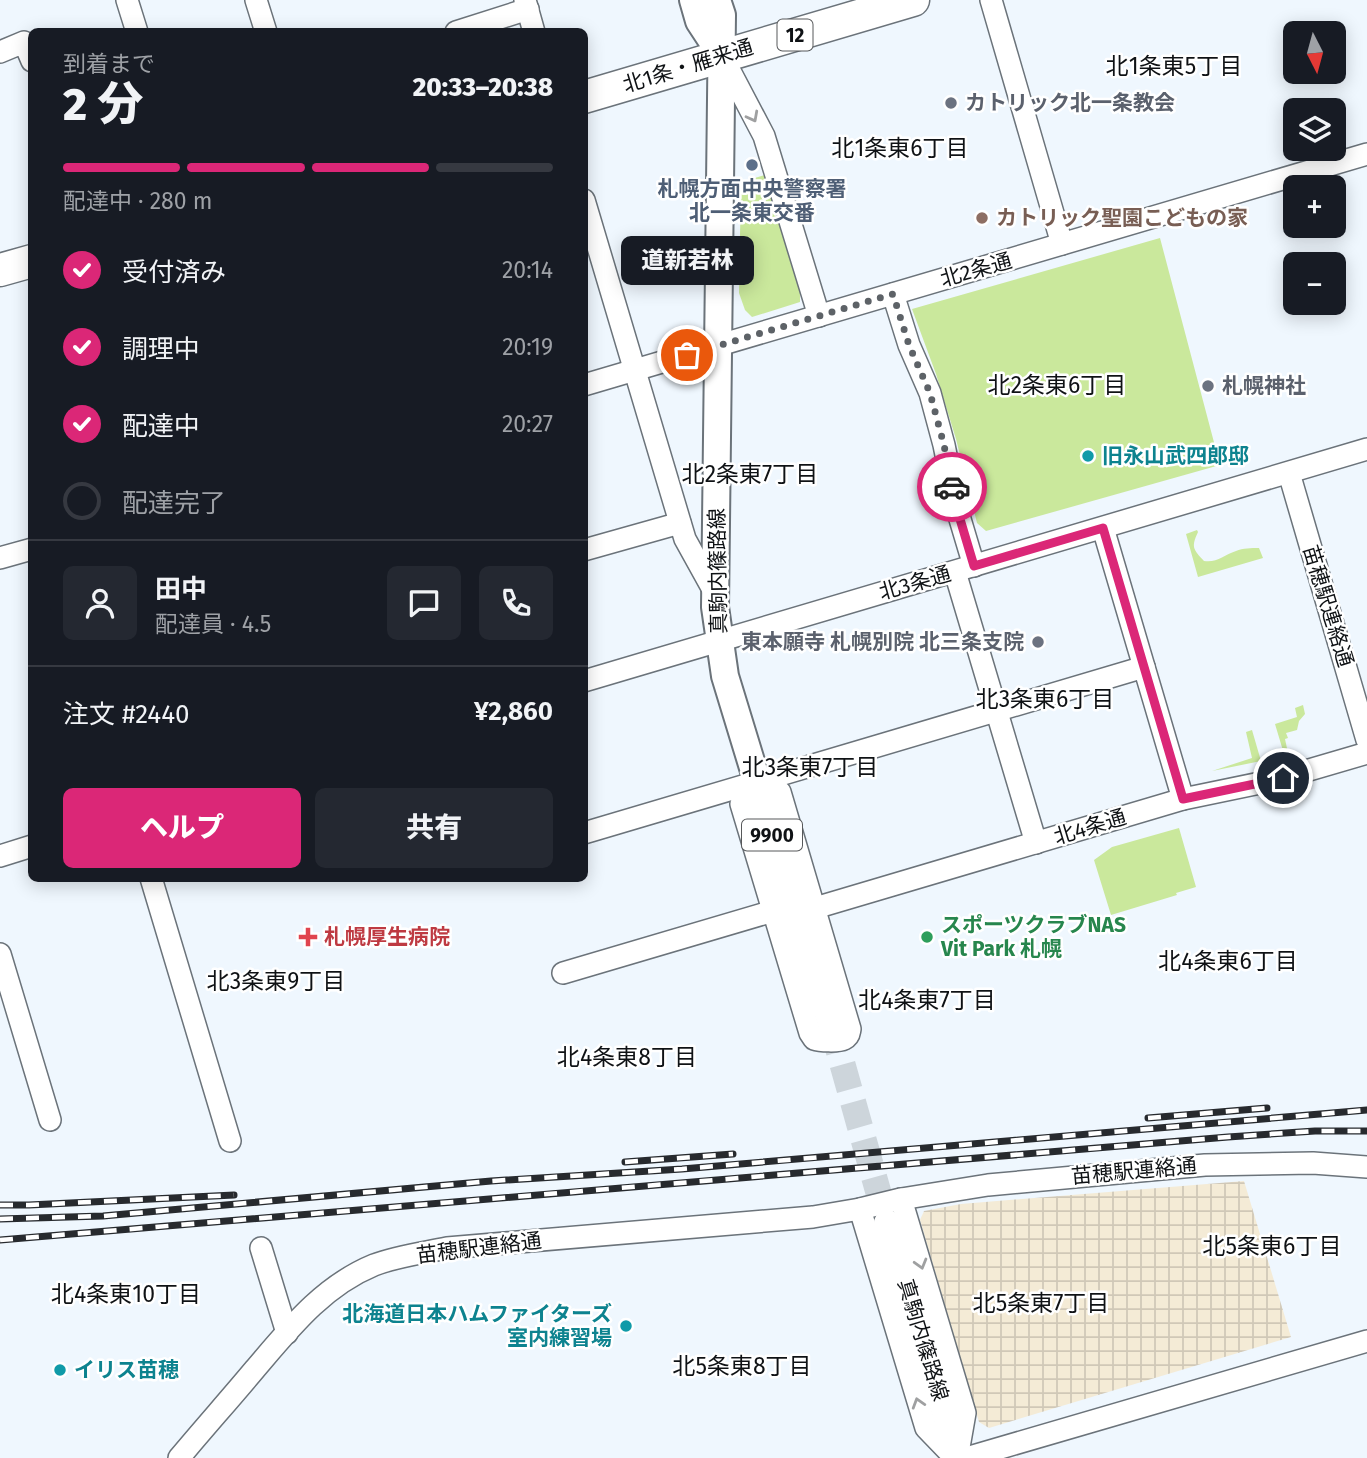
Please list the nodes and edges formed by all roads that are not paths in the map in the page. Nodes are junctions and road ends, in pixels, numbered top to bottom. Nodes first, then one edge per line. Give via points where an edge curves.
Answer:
1 (127, 0) edge
2 (256, 0) edge
3 (692, 0) edge
4 (717, 0) edge
5 (913, 0) edge
6 (991, 0) edge
7 (526, 4) edge
8 (136, 28) edge
9 (265, 28) edge
10 (466, 28) edge
11 (533, 28) edge
12 (0, 52) edge
13 (28, 52) edge
14 (722, 56) junction
15 (588, 96) edge
16 (1367, 153) edge
17 (588, 213) edge
18 (1062, 244) junction
19 (28, 262) edge
20 (0, 270) edge
21 (893, 294) junction
22 (818, 316) junction
23 (718, 346) junction
24 (635, 370) junction
25 (588, 384) edge
26 (1367, 449) edge
27 (1289, 472) junction
28 (680, 523) junction
29 (1103, 528) junction
30 (588, 549) edge
31 (28, 550) edge
32 (0, 558) edge
33 (964, 569) junction
34 (716, 595) junction
35 (720, 641) junction
36 (1144, 667) junction
37 (588, 680) edge
38 (996, 711) junction
39 (1367, 740) edge
40 (1367, 753) edge
41 (756, 782) junction
42 (1183, 799) junction
43 (588, 832) edge
44 (1036, 843) junction
45 (28, 847) edge
46 (0, 856) edge
47 (152, 882) edge
48 (814, 908) junction
49 (773, 911) junction
50 (0, 954) edge
51 (563, 973) dead end
52 (832, 1027) tunnel mouth
53 (50, 1121) dead end
54 (230, 1141) dead end
55 (1367, 1167) edge
56 (901, 1199) junction
57 (860, 1209) junction
58 (887, 1223) tunnel mouth
59 (261, 1248) dead end
60 (287, 1332) junction
61 (1367, 1341) edge
62 (179, 1458) edge
63 (956, 1458) edge
64 (966, 1458) edge

1 - 8 street
2 - 9 street
3 - 14 main road via 699,21
4 - 14 main road, 真駒内篠路線 via 722,15
5 - 14 highway, 北1条・雁来通 / 12
6 - 18 street
7 - 10 street
7 - 11 street
12 - 13 street via 24,42
14 - 15 highway, 北1条・雁来通 / 12
14 -> 22 street via 764,136
14 - 23 main road, 真駒内篠路線 / 9900
16 - 18 street, 北2条通
17 - 24 street
18 - 21 street, 北2条通
19 - 20 highway
21 - 22 street, 北2条通
21 - 33 street via 944,445
22 - 23 street, 北2条通
23 - 24 street, 北2条通
23 - 34 main road, 真駒内篠路線 / 9900
24 - 25 street, 北2条通
24 - 28 street
26 - 27 street, 北3条通
27 - 29 street, 北3条通
27 - 39 street, 苗穂駅連絡通
28 - 30 street
28 - 34 street
29 - 33 street, 北3条通
29 - 36 street
31 - 32 street
33 - 35 street, 北3条通
33 - 38 street
34 - 35 main road, 真駒内篠路線 / 9900
35 - 37 street, 北3条通
35 - 41 main road, 真駒内篠路線 / 9900 via 725,676
36 - 38 street
36 - 42 street
38 - 41 street
38 - 44 street
40 - 42 street, 北4条通 via 1275,780
41 - 43 street
41 - 48 street via 780,792
41 - 49 street via 741,804
41 - 52 main road, 真駒内篠路線 / 9900
42 - 44 street, 北4条通
44 - 48 street, 北4条通
45 - 46 street
47 - 54 street
48 - 49 street via 850,1028 845,1039 820,1041 810,1033
49 - 51 street
50 - 53 street
55 - 56 street, 苗穂駅連絡通 via 1205,1165 988,1185
56 - 57 street, 苗穂駅連絡通
56 -> 63 street via 965,1413
57 - 60 street, 苗穂駅連絡通 via 411,1255 348,1279 324,1295
63 -> 57 street via 926,1428
58 - 63 main road, 真駒内篠路線
59 - 60 street
60 - 62 street, 苗穂駅連絡通
61 - 64 street

